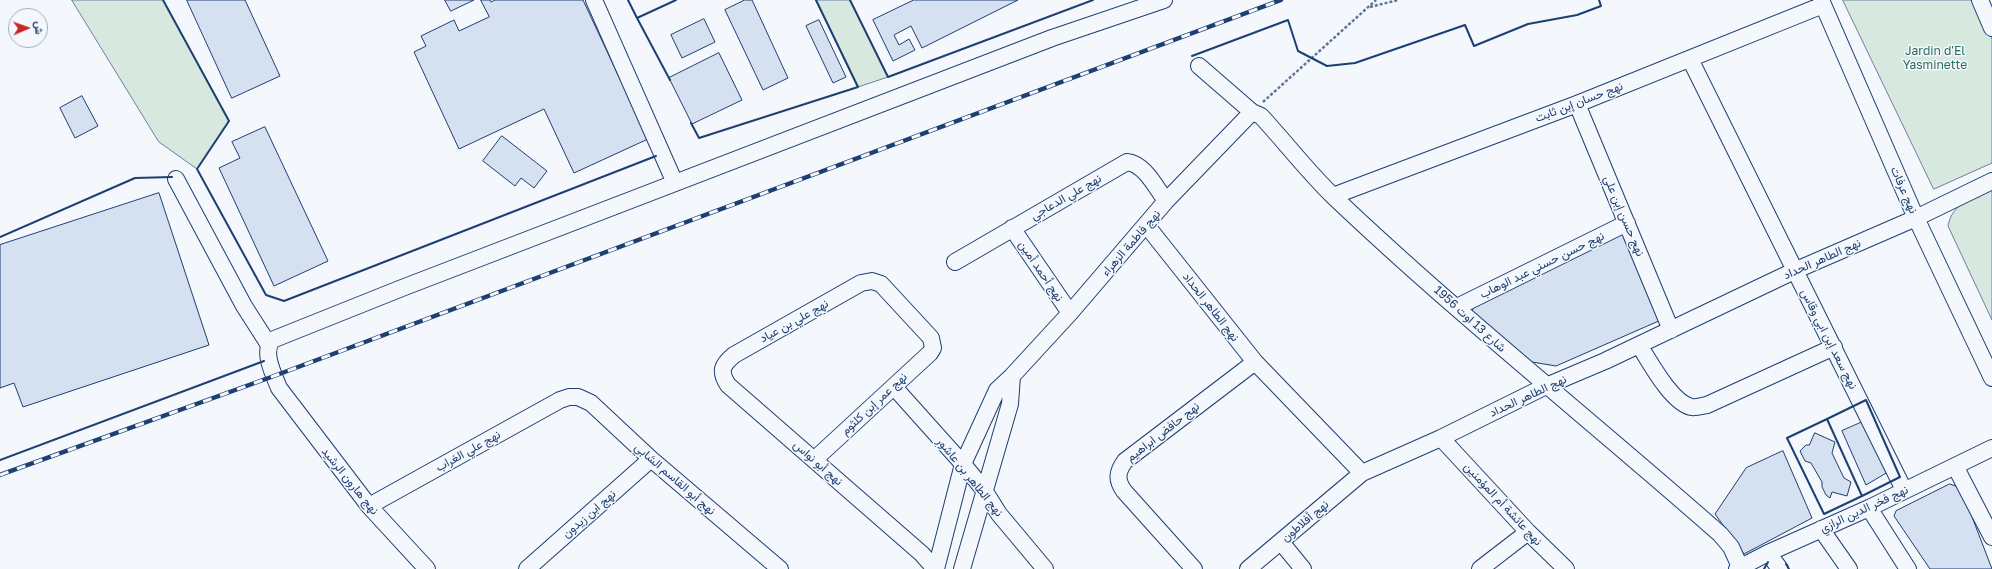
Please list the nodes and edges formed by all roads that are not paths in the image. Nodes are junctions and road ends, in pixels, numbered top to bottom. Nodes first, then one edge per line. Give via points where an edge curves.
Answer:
1 (594, 0) edge
2 (1164, 0) edge
3 (1980, 0) edge
4 (1822, 3) edge
5 (1992, 28) edge
6 (1690, 59) junction
7 (1199, 66) dead end
8 (1577, 104) junction
9 (1252, 112) junction
10 (176, 179) dead end
11 (1992, 181) edge
12 (675, 184) junction
13 (1333, 196) junction
14 (1166, 201) junction
15 (1916, 218) junction
16 (1627, 223) junction
17 (1147, 226) junction
18 (1012, 228) junction
19 (954, 262) dead end
20 (1794, 272) junction
21 (872, 281) joint
22 (1457, 307) junction
23 (1070, 313) junction
24 (1671, 330) junction
25 (269, 345) junction
26 (1639, 345) junction
27 (1834, 347) junction
28 (1255, 362) junction
29 (723, 369) joint
30 (1012, 376) junction
31 (1992, 378) edge
32 (1546, 386) junction
33 (894, 387) junction
34 (569, 397) joint
35 (1441, 438) junction
36 (1992, 448) edge
37 (651, 460) junction
38 (814, 460) junction
39 (963, 464) junction
40 (1955, 466) junction
41 (1362, 473) junction
42 (984, 490) junction
43 (1904, 490) junction
44 (369, 506) junction
45 (1869, 508) junction
46 (1821, 529) junction
47 (1528, 532) junction
48 (1992, 537) edge
49 (1281, 542) junction
50 (941, 549) junction
51 (1768, 553) junction
52 (922, 554) junction
53 (964, 563) edge
54 (1740, 568) edge
55 (427, 569) edge
56 (527, 569) edge
57 (780, 569) edge
58 (936, 569) edge
59 (1045, 569) edge
60 (1194, 569) edge
61 (1248, 569) edge
62 (1303, 569) edge
63 (1480, 569) edge
64 (1566, 569) edge
65 (1780, 569) edge
66 (1849, 569) edge
67 (1908, 569) edge

1 - 12 street
2 - 12 street via 1052,38
3 - 5 street
4 - 6 street, نهج حسان إبن ثابت
4 - 15 street, نهج عرفات
6 - 8 street, نهج حسان إبن ثابت
6 - 20 street, نهج سعد إبن ابي وقاس
7 - 9 street, شارع 13 اوت 1956
8 - 13 street, نهج حسان إبن ثابت
8 - 16 street, نهج حسن إبن علي
9 - 13 street, شارع 13 اوت 1956 via 1261,116
9 - 14 street, نهج فاطمة الزهراء
10 - 25 street via 244,306
11 - 15 street, نهج الطاهر الحداد
12 - 25 street via 402,288 272,340
13 - 22 street, شارع 13 اوت 1956
14 - 17 street, نهج فاطمة الزهراء
14 - 18 street, نهج علي الدعاجي via 1141,167 1127,162
15 - 20 street, نهج الطاهر الحداد
15 - 31 street, نهج عرفات
16 - 22 street, نهج حسن حسني عبد الوهاب
16 - 24 street, نهج حسن إبن علي
17 - 23 street, نهج فاطمة الزهراء
17 - 28 street, نهج الطاهر الحداد
18 - 19 street, نهج علي الدعاجي
18 - 23 street, نهج أحمد أمين
20 - 24 street, نهج الطاهر الحداد
20 - 27 street, نهج سعد إبن ابي وقاس
21 - 29 street, نهج علي بن عياد via 861,283 734,355
21 - 33 street, نهج عمر إبن كلثوم via 881,284 931,338 933,348 930,353
22 - 32 street, شارع 13 اوت 1956
23 - 30 street, نهج فاطمة الزهراء
24 - 26 street, نهج الطاهر الحداد
25 - 44 street, نهج هارون الرشيد via 270,362 279,388
26 - 27 street via 1669,391 1690,407 1707,405
26 - 32 street, نهج الطاهر الحداد
27 - 43 street, نهج سعد إبن ابي وقاس
28 - 41 street, نهج الطاهر الحداد
28 - 60 street, نهج حافض ابراهيم via 1125,461 1117,476 1124,491
29 - 38 street, نهج أبو نواس via 722,376 728,385
30 - 39 street, نهج فاطمة الزهراء via 991,401
30 - 42 street via 1010,404
32 - 35 street, نهج الطاهر الحداد
32 - 54 street, شارع 13 اوت 1956 via 1720,534 1731,547
33 - 38 street, نهج عمر إبن كلثوم
33 - 39 street, نهج الطاهر بن عاشور
34 - 37 street, نهج أبو القاسم الشابي via 591,403
34 - 44 street, نهج علي الغراب
35 - 41 street, نهج الطاهر الحداد
35 - 47 street, نهج عائشة أم المؤمنين
36 - 40 street, نهج فخر الدين الرازي
37 - 56 street, نهج ابن زيدون
37 - 57 street, نهج أبو القاسم الشابي
38 - 52 street, نهج أبو نواس
39 - 42 street, نهج الطاهر بن عاشور
39 - 50 street, نهج فاطمة الزهراء
40 - 43 street, نهج فخر الدين الرازي
40 - 48 street
41 - 49 street, نهج أفلاطون
42 - 53 street
42 - 59 street, نهج الطاهر بن عاشور via 999,514
43 - 45 street, نهج فخر الدين الرازي
44 - 55 street, نهج هارون الرشيد
45 - 46 street, نهج فخر الدين الرازي
45 - 67 street
46 - 51 street, نهج فخر الدين الرازي
46 - 66 street
47 - 63 street
47 - 64 street, نهج عائشة أم المؤمنين
49 - 61 street, نهج أفلاطون
49 - 62 street
50 - 52 street
50 - 53 street
50 - 58 street, نهج فاطمة الزهراء
51 - 54 street, نهج فخر الدين الرازي
51 - 65 street
52 - 58 street, نهج أبو نواس

